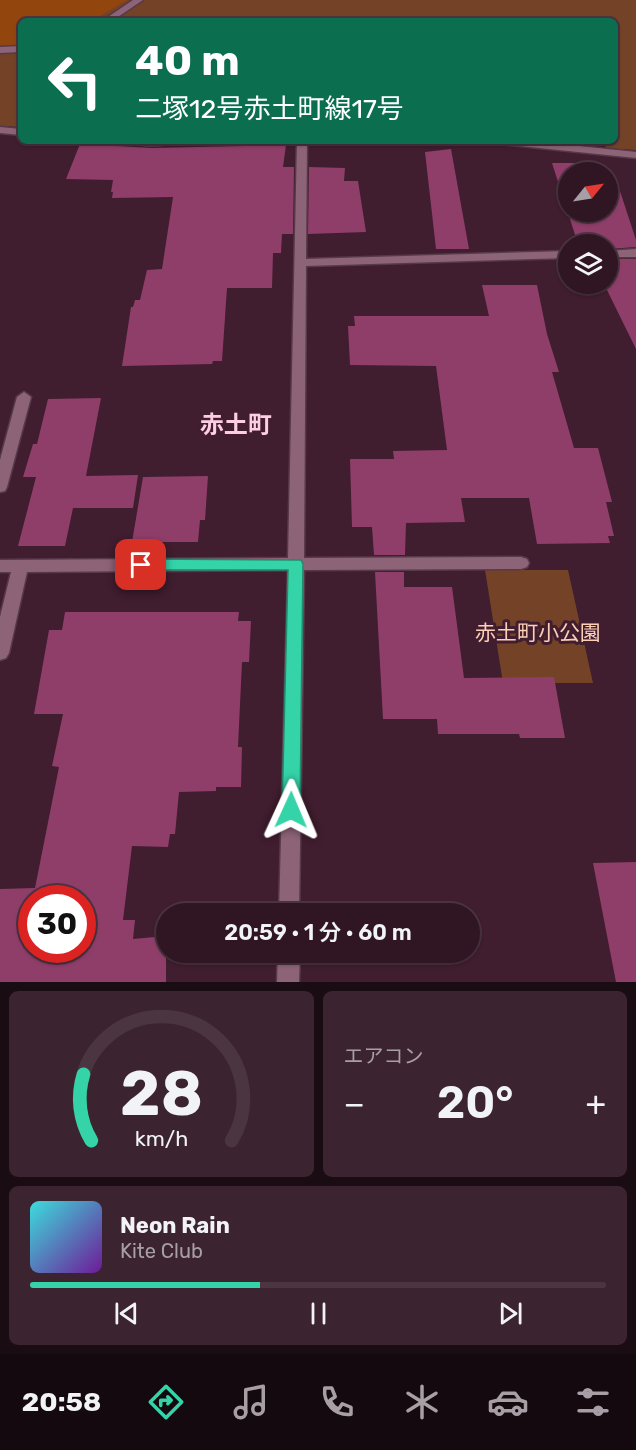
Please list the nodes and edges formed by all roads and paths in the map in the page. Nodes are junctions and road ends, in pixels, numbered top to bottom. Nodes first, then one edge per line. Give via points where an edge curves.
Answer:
1 (139, 0) edge
2 (111, 18) edge
3 (18, 49) edge
4 (0, 50) edge
5 (0, 130) edge
6 (18, 132) edge
7 (302, 144) edge
8 (530, 144) edge
9 (636, 155) edge
10 (636, 253) edge
11 (618, 254) edge
12 (558, 255) edge
13 (301, 263) junction
14 (24, 397) dead end
15 (0, 487) edge
16 (521, 563) dead end
17 (296, 564) junction
18 (0, 566) edge
19 (20, 566) junction
20 (0, 653) edge
21 (289, 903) edge
22 (289, 963) edge
23 (288, 982) edge

1 - 2 street
3 - 4 street
5 - 6 street
7 - 13 street
8 - 9 street
10 - 11 street
12 - 13 street
13 - 17 street
14 - 15 street
16 - 17 street
17 - 19 street
17 - 21 street
18 - 19 street
19 - 20 street
22 - 23 street

